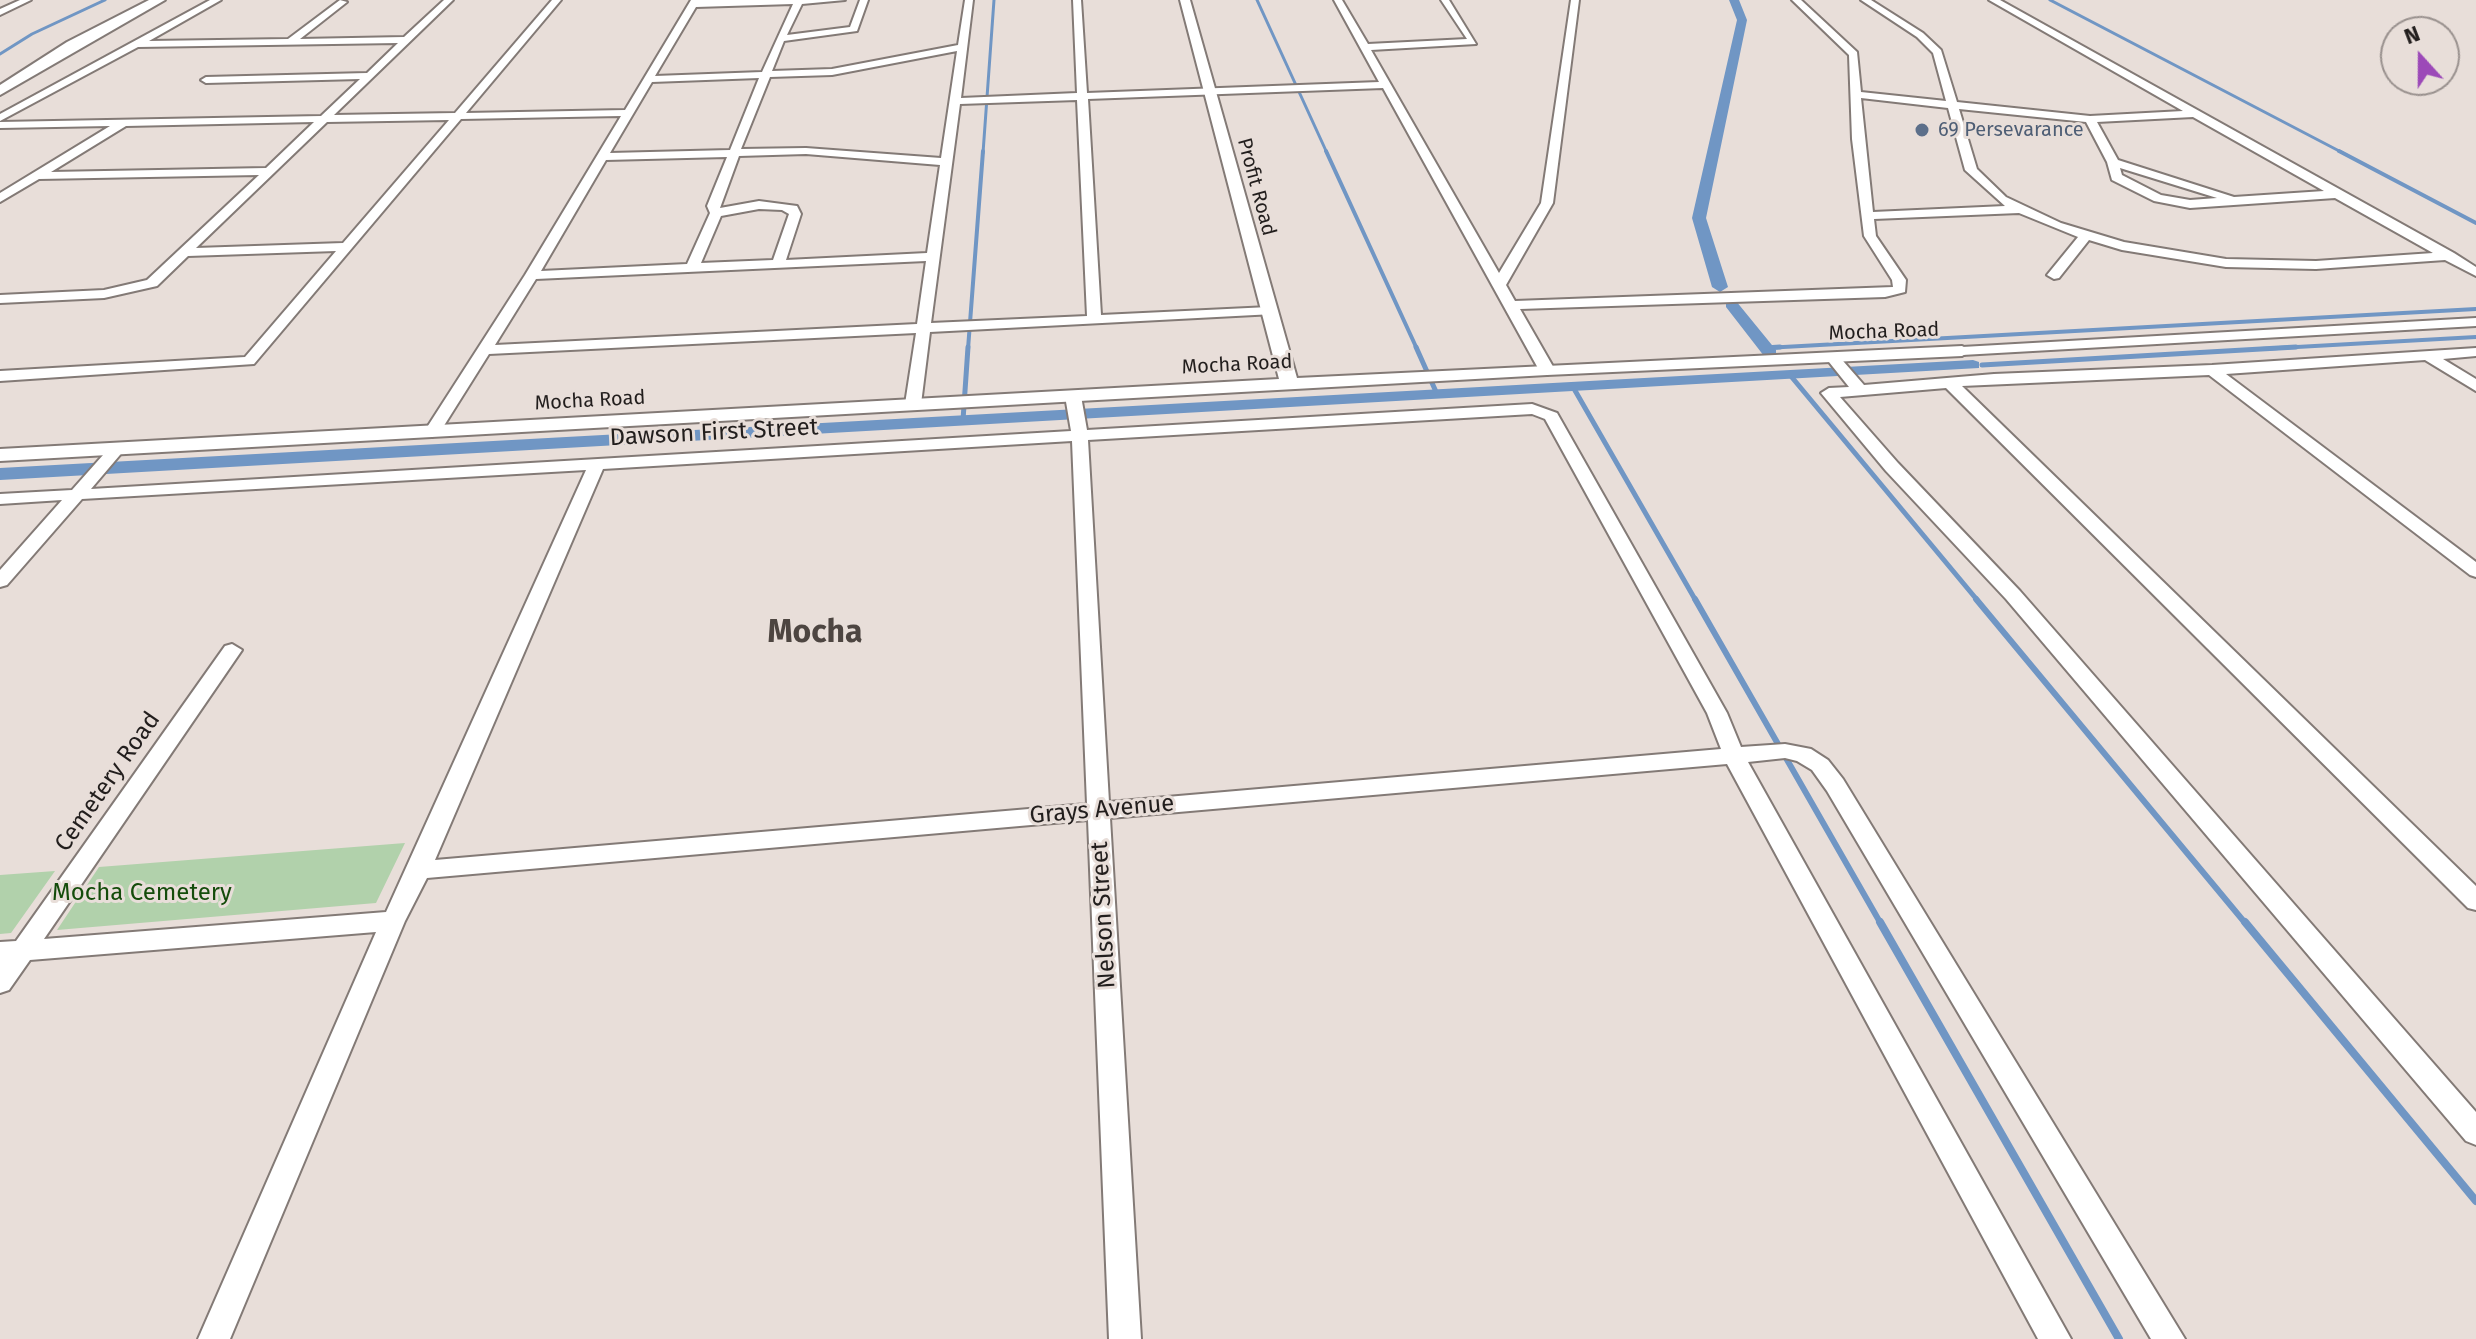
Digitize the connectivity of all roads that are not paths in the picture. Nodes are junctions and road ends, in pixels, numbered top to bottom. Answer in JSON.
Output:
{"nodes":[{"id":1,"x":27,"y":0,"type":"edge"},
{"id":2,"x":134,"y":0,"type":"edge"},
{"id":3,"x":159,"y":0,"type":"edge"},
{"id":4,"x":217,"y":0,"type":"edge"},
{"id":5,"x":449,"y":0,"type":"edge"},
{"id":6,"x":557,"y":0,"type":"edge"},
{"id":7,"x":841,"y":0,"type":"edge"},
{"id":8,"x":864,"y":0,"type":"edge"},
{"id":9,"x":969,"y":0,"type":"edge"},
{"id":10,"x":1077,"y":0,"type":"edge"},
{"id":11,"x":1185,"y":0,"type":"edge"},
{"id":12,"x":1338,"y":0,"type":"edge"},
{"id":13,"x":1445,"y":0,"type":"edge"},
{"id":14,"x":1575,"y":0,"type":"edge"},
{"id":15,"x":1796,"y":0,"type":"edge"},
{"id":16,"x":1865,"y":0,"type":"edge"},
{"id":17,"x":1993,"y":0,"type":"edge"},
{"id":18,"x":799,"y":1,"type":"edge"},
{"id":19,"x":343,"y":2,"type":"dead end"},
{"id":20,"x":694,"y":2,"type":"edge"},
{"id":21,"x":0,"y":12,"type":"edge"},
{"id":22,"x":780,"y":39,"type":"junction"},
{"id":23,"x":407,"y":40,"type":"junction"},
{"id":24,"x":290,"y":42,"type":"junction"},
{"id":25,"x":138,"y":44,"type":"junction"},
{"id":26,"x":962,"y":47,"type":"junction"},
{"id":27,"x":1365,"y":47,"type":"junction"},
{"id":28,"x":0,"y":75,"type":"edge"},
{"id":29,"x":767,"y":75,"type":"junction"},
{"id":30,"x":370,"y":76,"type":"junction"},
{"id":31,"x":648,"y":79,"type":"junction"},
{"id":32,"x":206,"y":80,"type":"dead end"},
{"id":33,"x":1388,"y":85,"type":"junction"},
{"id":34,"x":0,"y":91,"type":"edge"},
{"id":35,"x":1210,"y":92,"type":"junction"},
{"id":36,"x":1858,"y":95,"type":"junction"},
{"id":37,"x":1083,"y":96,"type":"junction"},
{"id":38,"x":955,"y":101,"type":"junction"},
{"id":39,"x":1952,"y":103,"type":"junction"},
{"id":40,"x":627,"y":113,"type":"junction"},
{"id":41,"x":2193,"y":114,"type":"junction"},
{"id":42,"x":459,"y":117,"type":"junction"},
{"id":43,"x":0,"y":118,"type":"edge"},
{"id":44,"x":2090,"y":119,"type":"junction"},
{"id":45,"x":324,"y":120,"type":"junction"},
{"id":46,"x":124,"y":123,"type":"junction"},
{"id":47,"x":0,"y":125,"type":"edge"},
{"id":48,"x":734,"y":152,"type":"junction"},
{"id":49,"x":600,"y":157,"type":"junction"},
{"id":50,"x":947,"y":162,"type":"junction"},
{"id":51,"x":2113,"y":162,"type":"junction"},
{"id":52,"x":271,"y":171,"type":"junction"},
{"id":53,"x":36,"y":176,"type":"junction"},
{"id":54,"x":2338,"y":194,"type":"junction"},
{"id":55,"x":0,"y":198,"type":"edge"},
{"id":56,"x":2235,"y":200,"type":"junction"},
{"id":57,"x":2020,"y":209,"type":"junction"},
{"id":58,"x":716,"y":213,"type":"junction"},
{"id":59,"x":1867,"y":216,"type":"junction"},
{"id":60,"x":2085,"y":237,"type":"junction"},
{"id":61,"x":348,"y":247,"type":"junction"},
{"id":62,"x":185,"y":252,"type":"junction"},
{"id":63,"x":2449,"y":256,"type":"junction"},
{"id":64,"x":935,"y":257,"type":"junction"},
{"id":65,"x":778,"y":264,"type":"junction"},
{"id":66,"x":692,"y":268,"type":"junction"},
{"id":67,"x":2476,"y":272,"type":"edge"},
{"id":68,"x":532,"y":275,"type":"junction"},
{"id":69,"x":2054,"y":275,"type":"dead end"},
{"id":70,"x":1500,"y":283,"type":"junction"},
{"id":71,"x":0,"y":299,"type":"edge"},
{"id":72,"x":1512,"y":305,"type":"junction"},
{"id":73,"x":1269,"y":311,"type":"junction"},
{"id":74,"x":1094,"y":319,"type":"junction"},
{"id":75,"x":2476,"y":322,"type":"edge"},
{"id":76,"x":923,"y":328,"type":"junction"},
{"id":77,"x":482,"y":350,"type":"junction"},
{"id":78,"x":1962,"y":351,"type":"junction"},
{"id":79,"x":2476,"y":352,"type":"edge"},
{"id":80,"x":2427,"y":355,"type":"junction"},
{"id":81,"x":1835,"y":360,"type":"junction"},
{"id":82,"x":1547,"y":370,"type":"junction"},
{"id":83,"x":2212,"y":370,"type":"junction"},
{"id":84,"x":0,"y":376,"type":"edge"},
{"id":85,"x":1994,"y":379,"type":"junction"},
{"id":86,"x":1853,"y":383,"type":"junction"},
{"id":87,"x":1950,"y":383,"type":"junction"},
{"id":88,"x":1289,"y":384,"type":"junction"},
{"id":89,"x":2476,"y":386,"type":"edge"},
{"id":90,"x":913,"y":404,"type":"junction"},
{"id":91,"x":1076,"y":415,"type":"junction"},
{"id":92,"x":432,"y":432,"type":"junction"},
{"id":93,"x":112,"y":454,"type":"junction"},
{"id":94,"x":0,"y":455,"type":"edge"},
{"id":95,"x":597,"y":464,"type":"junction"},
{"id":96,"x":78,"y":494,"type":"junction"},
{"id":97,"x":0,"y":499,"type":"edge"},
{"id":98,"x":2476,"y":571,"type":"edge"},
{"id":99,"x":0,"y":581,"type":"edge"},
{"id":100,"x":232,"y":650,"type":"dead end"},
{"id":101,"x":1735,"y":758,"type":"junction"},
{"id":102,"x":1098,"y":810,"type":"junction"},
{"id":103,"x":419,"y":870,"type":"junction"},
{"id":104,"x":2476,"y":901,"type":"edge"},
{"id":105,"x":393,"y":921,"type":"junction"},
{"id":106,"x":11,"y":951,"type":"edge"},
{"id":107,"x":0,"y":983,"type":"edge"},
{"id":108,"x":2476,"y":1132,"type":"edge"},
{"id":109,"x":214,"y":1339,"type":"edge"},
{"id":110,"x":1125,"y":1339,"type":"edge"},
{"id":111,"x":2055,"y":1339,"type":"edge"},
{"id":112,"x":2169,"y":1339,"type":"edge"}],
"edges":[{"from":1,"to":21,"type":"street"},
{"from":2,"to":28,"type":"main road"},
{"from":3,"to":34,"type":"main road"},
{"from":4,"to":25,"type":"street"},
{"from":5,"to":23,"type":"street"},
{"from":6,"to":42,"type":"street"},
{"from":7,"to":18,"type":"street"},
{"from":8,"to":22,"type":"street"},
{"from":9,"to":26,"type":"street"},
{"from":10,"to":37,"type":"street"},
{"from":11,"to":35,"type":"street","name":"Profit Road"},
{"from":12,"to":27,"type":"street"},
{"from":13,"to":27,"type":"street"},
{"from":14,"to":70,"type":"street"},
{"from":15,"to":36,"type":"street"},
{"from":16,"to":39,"type":"street"},
{"from":17,"to":41,"type":"street"},
{"from":18,"to":20,"type":"street"},
{"from":18,"to":22,"type":"street"},
{"from":19,"to":24,"type":"street"},
{"from":20,"to":31,"type":"street"},
{"from":22,"to":29,"type":"street"},
{"from":23,"to":24,"type":"street"},
{"from":23,"to":30,"type":"street"},
{"from":24,"to":25,"type":"street"},
{"from":25,"to":43,"type":"street"},
{"from":26,"to":29,"type":"street"},
{"from":26,"to":38,"type":"street"},
{"from":27,"to":33,"type":"street"},
{"from":29,"to":31,"type":"street"},
{"from":29,"to":48,"type":"street"},
{"from":30,"to":32,"type":"street"},
{"from":30,"to":45,"type":"street"},
{"from":31,"to":40,"type":"street"},
{"from":33,"to":35,"type":"street"},
{"from":33,"to":70,"type":"street"},
{"from":35,"to":37,"type":"street"},
{"from":35,"to":73,"type":"street","name":"Profit Road"},
{"from":36,"to":39,"type":"street"},
{"from":36,"to":59,"type":"street"},
{"from":37,"to":38,"type":"street"},
{"from":37,"to":74,"type":"street"},
{"from":38,"to":50,"type":"street"},
{"from":39,"to":44,"type":"street"},
{"from":39,"to":57,"type":"street"},
{"from":40,"to":42,"type":"street"},
{"from":40,"to":49,"type":"street"},
{"from":41,"to":44,"type":"street"},
{"from":41,"to":54,"type":"street"},
{"from":42,"to":45,"type":"street"},
{"from":42,"to":61,"type":"street"},
{"from":44,"to":51,"type":"street"},
{"from":45,"to":46,"type":"street"},
{"from":45,"to":52,"type":"street"},
{"from":46,"to":47,"type":"street"},
{"from":46,"to":53,"type":"street"},
{"from":48,"to":49,"type":"street"},
{"from":48,"to":50,"type":"street"},
{"from":48,"to":58,"type":"street"},
{"from":49,"to":68,"type":"street"},
{"from":50,"to":64,"type":"street"},
{"from":51,"to":56,"type":"street"},
{"from":51,"to":56,"type":"street"},
{"from":52,"to":53,"type":"street"},
{"from":52,"to":62,"type":"street"},
{"from":53,"to":55,"type":"street"},
{"from":54,"to":56,"type":"street"},
{"from":54,"to":63,"type":"street"},
{"from":57,"to":59,"type":"street"},
{"from":57,"to":60,"type":"street"},
{"from":58,"to":65,"type":"street"},
{"from":58,"to":66,"type":"street"},
{"from":59,"to":72,"type":"street"},
{"from":60,"to":63,"type":"street"},
{"from":60,"to":69,"type":"street"},
{"from":61,"to":62,"type":"street"},
{"from":61,"to":84,"type":"street"},
{"from":62,"to":71,"type":"street"},
{"from":63,"to":67,"type":"street"},
{"from":64,"to":65,"type":"street"},
{"from":64,"to":76,"type":"street"},
{"from":65,"to":66,"type":"street"},
{"from":66,"to":68,"type":"street"},
{"from":68,"to":77,"type":"street"},
{"from":70,"to":72,"type":"street"},
{"from":72,"to":82,"type":"street"},
{"from":73,"to":74,"type":"street"},
{"from":73,"to":88,"type":"street","name":"Profit Road"},
{"from":74,"to":76,"type":"street"},
{"from":75,"to":78,"type":"street","name":"Mocha Road"},
{"from":76,"to":77,"type":"street"},
{"from":76,"to":90,"type":"street"},
{"from":77,"to":92,"type":"street"},
{"from":78,"to":81,"type":"street","name":"Mocha Road"},
{"from":78,"to":85,"type":"street"},
{"from":79,"to":80,"type":"street"},
{"from":80,"to":83,"type":"street"},
{"from":80,"to":89,"type":"street"},
{"from":81,"to":82,"type":"street","name":"Mocha Road"},
{"from":81,"to":86,"type":"street"},
{"from":82,"to":88,"type":"street","name":"Mocha Road"},
{"from":83,"to":85,"type":"street"},
{"from":83,"to":98,"type":"street"},
{"from":85,"to":87,"type":"street"},
{"from":86,"to":87,"type":"street"},
{"from":86,"to":108,"type":"street"},
{"from":87,"to":104,"type":"street"},
{"from":88,"to":91,"type":"street","name":"Mocha Road"},
{"from":90,"to":91,"type":"street","name":"Mocha Road"},
{"from":90,"to":92,"type":"street","name":"Mocha Road"},
{"from":91,"to":95,"type":"street","name":"Dawson First Street"},
{"from":91,"to":101,"type":"street","name":"Dawson First Street"},
{"from":91,"to":102,"type":"street","name":"Nelson Street"},
{"from":92,"to":93,"type":"street","name":"Mocha Road"},
{"from":93,"to":94,"type":"street","name":"Mocha Road"},
{"from":93,"to":96,"type":"street"},
{"from":95,"to":96,"type":"street","name":"Dawson First Street"},
{"from":95,"to":103,"type":"street"},
{"from":96,"to":97,"type":"street","name":"Dawson First Street"},
{"from":96,"to":99,"type":"street"},
{"from":100,"to":106,"type":"street","name":"Cemetery Road"},
{"from":101,"to":102,"type":"street","name":"Grays Avenue"},
{"from":101,"to":111,"type":"street","name":"Dawson First Street"},
{"from":101,"to":112,"type":"street","name":"Grays Avenue"},
{"from":102,"to":103,"type":"street","name":"Grays Avenue"},
{"from":102,"to":110,"type":"street","name":"Nelson Street"},
{"from":103,"to":105,"type":"street"},
{"from":105,"to":106,"type":"street"},
{"from":105,"to":109,"type":"street"},
{"from":106,"to":107,"type":"street","name":"Cemetery Road"}]}
